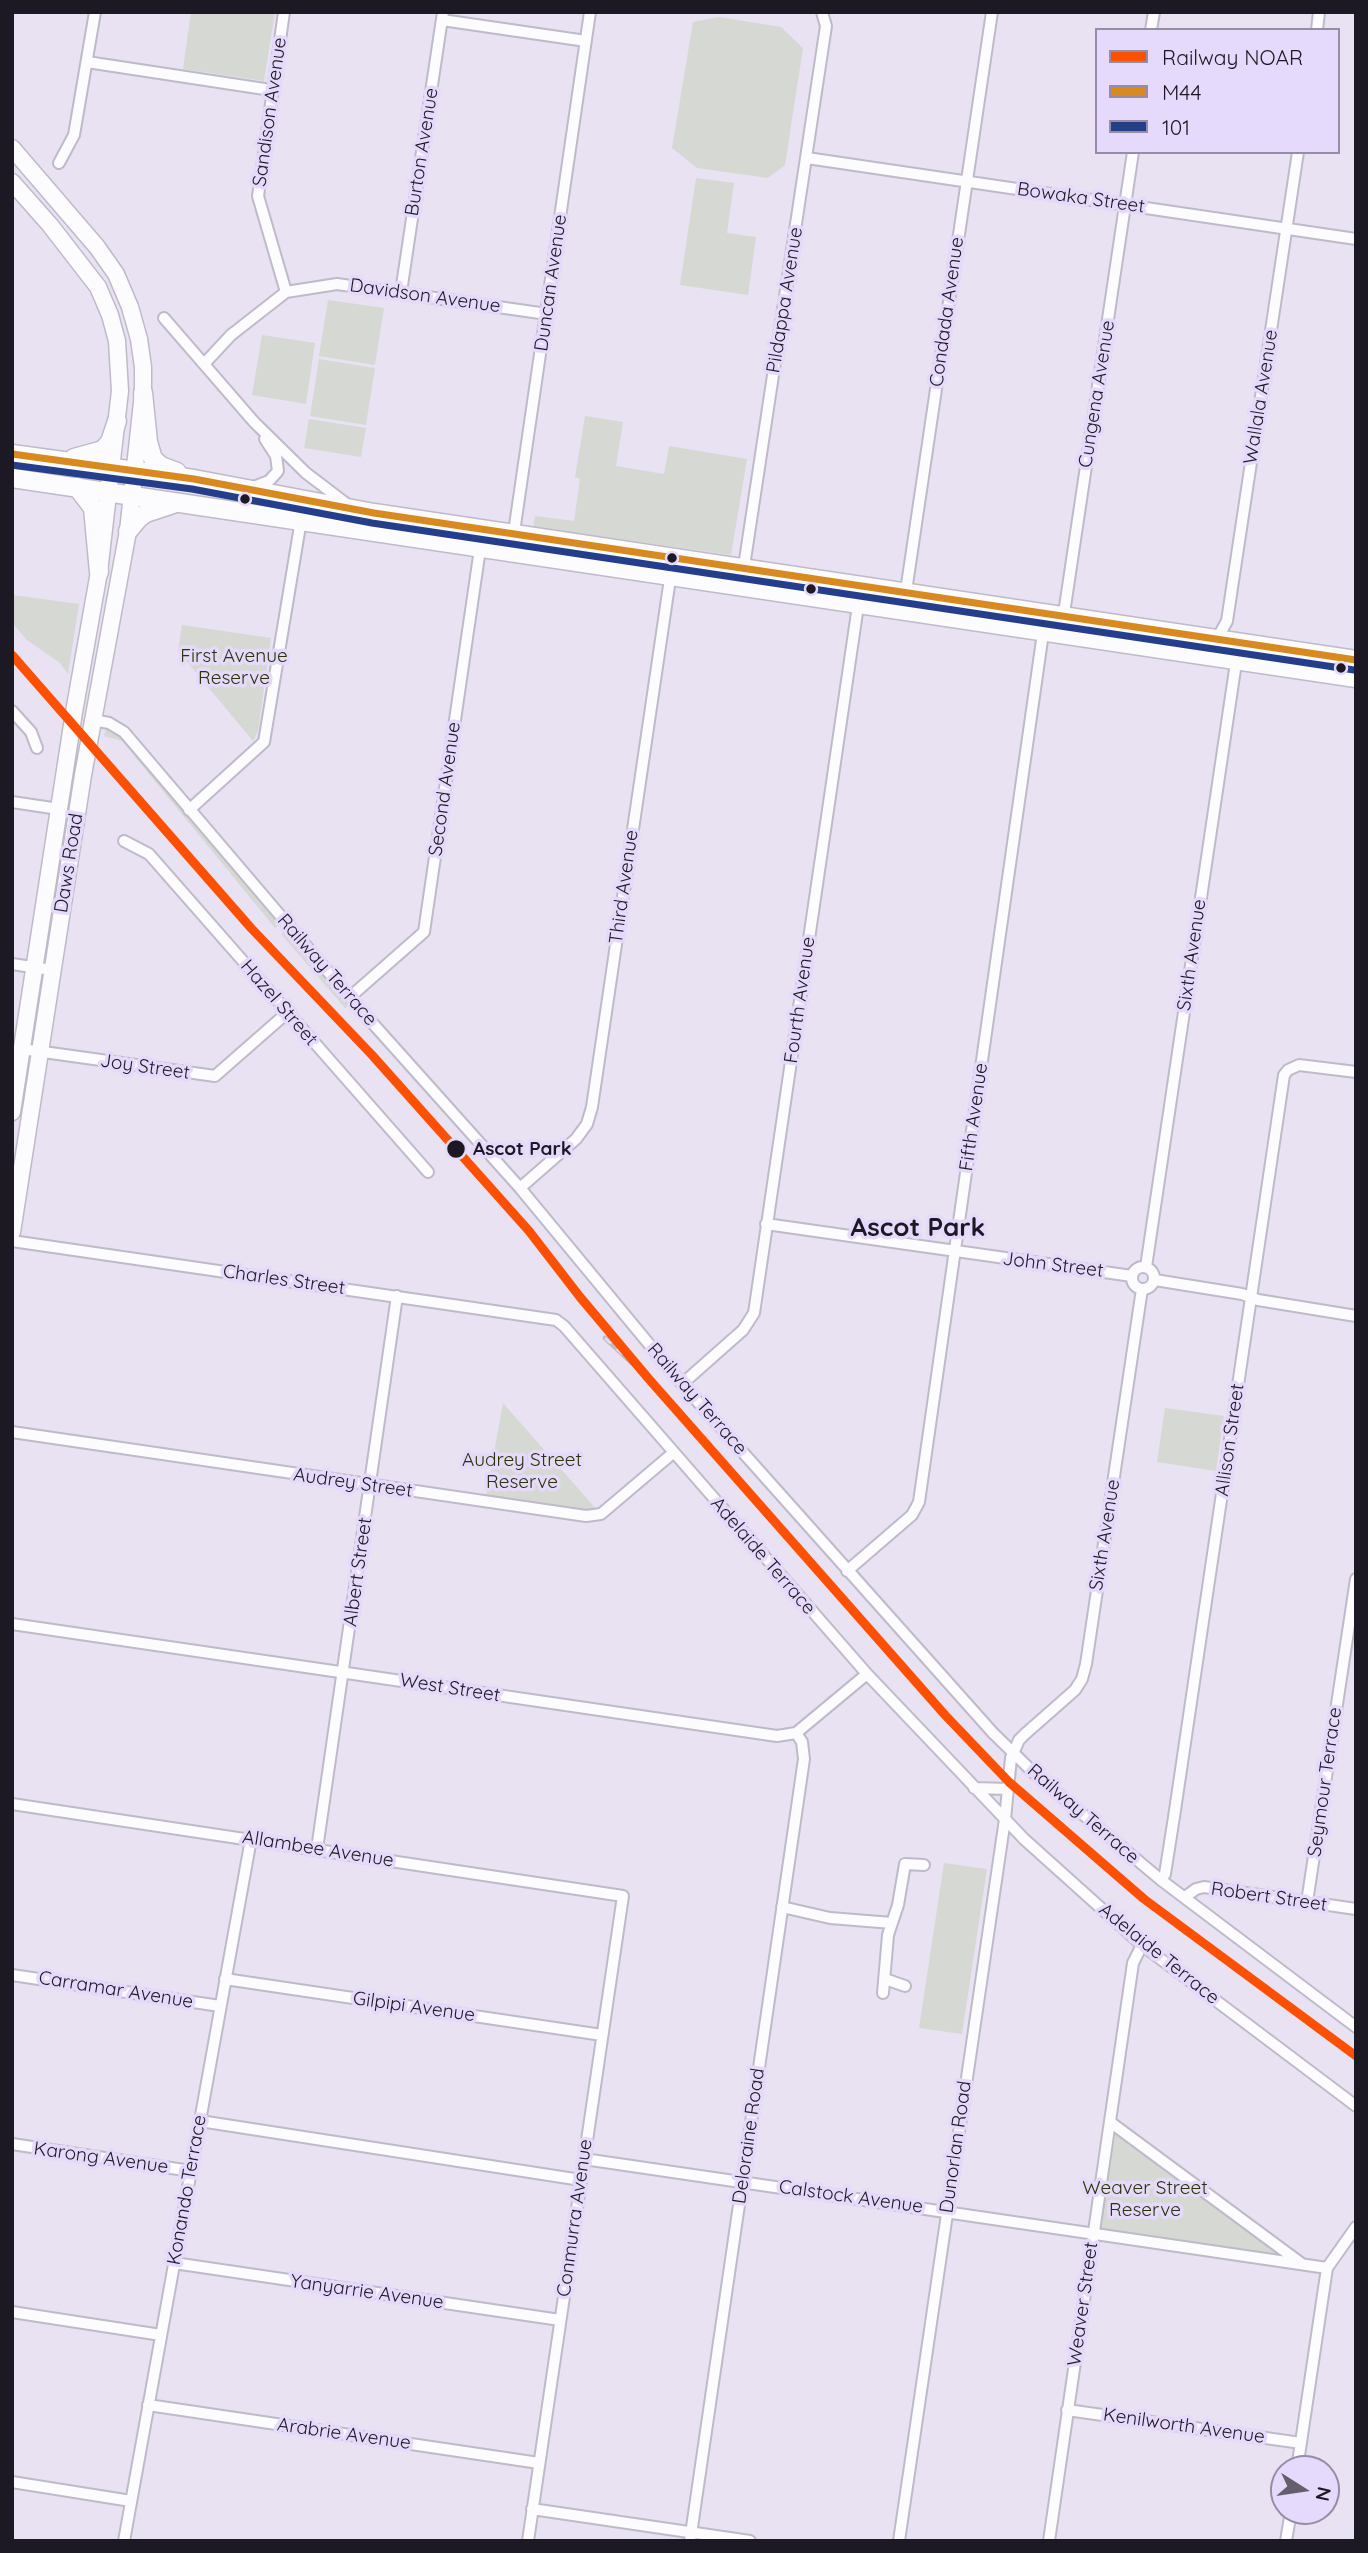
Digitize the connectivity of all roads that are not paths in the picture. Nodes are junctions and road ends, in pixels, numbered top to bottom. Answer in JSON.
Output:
{"nodes":[{"id":1,"x":95,"y":12,"type":"edge"},
{"id":2,"x":284,"y":12,"type":"edge"},
{"id":3,"x":590,"y":12,"type":"edge"},
{"id":4,"x":822,"y":12,"type":"edge"},
{"id":5,"x":992,"y":12,"type":"edge"},
{"id":6,"x":443,"y":16,"type":"edge"},
{"id":7,"x":586,"y":41,"type":"junction"},
{"id":8,"x":86,"y":62,"type":"junction"},
{"id":9,"x":271,"y":90,"type":"junction"},
{"id":10,"x":12,"y":148,"type":"edge"},
{"id":11,"x":1133,"y":154,"type":"edge"},
{"id":12,"x":1298,"y":154,"type":"edge"},
{"id":13,"x":807,"y":158,"type":"junction"},
{"id":14,"x":59,"y":163,"type":"dead end"},
{"id":15,"x":967,"y":181,"type":"junction"},
{"id":16,"x":12,"y":182,"type":"edge"},
{"id":17,"x":1125,"y":204,"type":"junction"},
{"id":18,"x":1287,"y":228,"type":"junction"},
{"id":19,"x":1356,"y":239,"type":"edge"},
{"id":20,"x":286,"y":292,"type":"junction"},
{"id":21,"x":401,"y":292,"type":"junction"},
{"id":22,"x":547,"y":314,"type":"junction"},
{"id":23,"x":164,"y":318,"type":"dead end"},
{"id":24,"x":204,"y":365,"type":"junction"},
{"id":25,"x":143,"y":393,"type":"junction"},
{"id":26,"x":117,"y":421,"type":"junction"},
{"id":27,"x":254,"y":422,"type":"junction"},
{"id":28,"x":12,"y":454,"type":"edge"},
{"id":29,"x":53,"y":459,"type":"junction"},
{"id":30,"x":112,"y":468,"type":"junction"},
{"id":31,"x":135,"y":471,"type":"junction"},
{"id":32,"x":12,"y":478,"type":"edge"},
{"id":33,"x":194,"y":479,"type":"junction"},
{"id":34,"x":77,"y":487,"type":"junction"},
{"id":35,"x":247,"y":489,"type":"junction"},
{"id":36,"x":109,"y":492,"type":"junction"},
{"id":37,"x":132,"y":496,"type":"junction"},
{"id":38,"x":180,"y":502,"type":"junction"},
{"id":39,"x":357,"y":510,"type":"junction"},
{"id":40,"x":301,"y":520,"type":"junction"},
{"id":41,"x":128,"y":531,"type":"junction"},
{"id":42,"x":513,"y":534,"type":"junction"},
{"id":43,"x":480,"y":549,"type":"junction"},
{"id":44,"x":511,"y":553,"type":"junction"},
{"id":45,"x":674,"y":558,"type":"junction"},
{"id":46,"x":744,"y":568,"type":"junction"},
{"id":47,"x":99,"y":572,"type":"junction"},
{"id":48,"x":670,"y":577,"type":"junction"},
{"id":49,"x":861,"y":587,"type":"junction"},
{"id":50,"x":741,"y":589,"type":"junction"},
{"id":51,"x":906,"y":593,"type":"junction"},
{"id":52,"x":858,"y":606,"type":"junction"},
{"id":53,"x":903,"y":613,"type":"junction"},
{"id":54,"x":1063,"y":616,"type":"junction"},
{"id":55,"x":1052,"y":634,"type":"junction"},
{"id":56,"x":1217,"y":639,"type":"junction"},
{"id":57,"x":1239,"y":643,"type":"junction"},
{"id":58,"x":1356,"y":660,"type":"edge"},
{"id":59,"x":1236,"y":661,"type":"junction"},
{"id":60,"x":1356,"y":678,"type":"edge"},
{"id":61,"x":12,"y":710,"type":"edge"},
{"id":62,"x":93,"y":720,"type":"junction"},
{"id":63,"x":37,"y":748,"type":"dead end"},
{"id":64,"x":12,"y":802,"type":"edge"},
{"id":65,"x":59,"y":809,"type":"junction"},
{"id":66,"x":188,"y":810,"type":"junction"},
{"id":67,"x":124,"y":841,"type":"dead end"},
{"id":68,"x":12,"y":964,"type":"edge"},
{"id":69,"x":34,"y":967,"type":"junction"},
{"id":70,"x":51,"y":970,"type":"junction"},
{"id":71,"x":350,"y":997,"type":"junction"},
{"id":72,"x":288,"y":1013,"type":"junction"},
{"id":73,"x":22,"y":1049,"type":"junction"},
{"id":74,"x":39,"y":1051,"type":"junction"},
{"id":75,"x":1356,"y":1072,"type":"edge"},
{"id":76,"x":12,"y":1112,"type":"edge"},
{"id":77,"x":428,"y":1172,"type":"dead end"},
{"id":78,"x":520,"y":1188,"type":"junction"},
{"id":79,"x":766,"y":1224,"type":"junction"},
{"id":80,"x":12,"y":1232,"type":"edge"},
{"id":81,"x":12,"y":1241,"type":"edge"},
{"id":82,"x":955,"y":1252,"type":"junction"},
{"id":83,"x":1146,"y":1267,"type":"junction"},
{"id":84,"x":1132,"y":1276,"type":"junction"},
{"id":85,"x":1155,"y":1280,"type":"junction"},
{"id":86,"x":1142,"y":1289,"type":"junction"},
{"id":87,"x":397,"y":1296,"type":"junction"},
{"id":88,"x":1251,"y":1297,"type":"junction"},
{"id":89,"x":1356,"y":1316,"type":"edge"},
{"id":90,"x":556,"y":1320,"type":"joint"},
{"id":91,"x":682,"y":1384,"type":"junction"},
{"id":92,"x":12,"y":1432,"type":"edge"},
{"id":93,"x":673,"y":1453,"type":"junction"},
{"id":94,"x":370,"y":1486,"type":"junction"},
{"id":95,"x":847,"y":1571,"type":"junction"},
{"id":96,"x":1356,"y":1579,"type":"edge"},
{"id":97,"x":12,"y":1624,"type":"edge"},
{"id":98,"x":344,"y":1672,"type":"junction"},
{"id":99,"x":867,"y":1674,"type":"junction"},
{"id":100,"x":796,"y":1733,"type":"junction"},
{"id":101,"x":1013,"y":1753,"type":"junction"},
{"id":102,"x":974,"y":1788,"type":"junction"},
{"id":103,"x":1008,"y":1789,"type":"junction"},
{"id":104,"x":12,"y":1804,"type":"edge"},
{"id":105,"x":1005,"y":1819,"type":"junction"},
{"id":106,"x":251,"y":1839,"type":"junction"},
{"id":107,"x":317,"y":1849,"type":"junction"},
{"id":108,"x":924,"y":1865,"type":"dead end"},
{"id":109,"x":1161,"y":1880,"type":"junction"},
{"id":110,"x":623,"y":1896,"type":"joint"},
{"id":111,"x":1185,"y":1897,"type":"junction"},
{"id":112,"x":1307,"y":1902,"type":"junction"},
{"id":113,"x":782,"y":1908,"type":"junction"},
{"id":114,"x":1356,"y":1909,"type":"edge"},
{"id":115,"x":892,"y":1923,"type":"junction"},
{"id":116,"x":1142,"y":1945,"type":"junction"},
{"id":117,"x":12,"y":1975,"type":"edge"},
{"id":118,"x":225,"y":1979,"type":"junction"},
{"id":119,"x":885,"y":1979,"type":"junction"},
{"id":120,"x":905,"y":1986,"type":"dead end"},
{"id":121,"x":883,"y":1993,"type":"dead end"},
{"id":122,"x":220,"y":2006,"type":"junction"},
{"id":123,"x":1356,"y":2027,"type":"edge"},
{"id":124,"x":602,"y":2035,"type":"junction"},
{"id":125,"x":1356,"y":2106,"type":"edge"},
{"id":126,"x":200,"y":2121,"type":"junction"},
{"id":127,"x":1110,"y":2122,"type":"junction"},
{"id":128,"x":12,"y":2144,"type":"edge"},
{"id":129,"x":584,"y":2159,"type":"junction"},
{"id":130,"x":191,"y":2171,"type":"junction"},
{"id":131,"x":581,"y":2180,"type":"junction"},
{"id":132,"x":742,"y":2181,"type":"junction"},
{"id":133,"x":947,"y":2212,"type":"junction"},
{"id":134,"x":1356,"y":2227,"type":"edge"},
{"id":135,"x":1093,"y":2234,"type":"junction"},
{"id":136,"x":174,"y":2263,"type":"junction"},
{"id":137,"x":1304,"y":2265,"type":"junction"},
{"id":138,"x":1326,"y":2269,"type":"junction"},
{"id":139,"x":12,"y":2312,"type":"edge"},
{"id":140,"x":560,"y":2320,"type":"junction"},
{"id":141,"x":161,"y":2335,"type":"junction"},
{"id":142,"x":148,"y":2405,"type":"junction"},
{"id":143,"x":1067,"y":2410,"type":"junction"},
{"id":144,"x":1301,"y":2443,"type":"junction"},
{"id":145,"x":1299,"y":2455,"type":"edge"},
{"id":146,"x":539,"y":2463,"type":"junction"},
{"id":147,"x":12,"y":2482,"type":"edge"},
{"id":148,"x":131,"y":2501,"type":"junction"},
{"id":149,"x":532,"y":2509,"type":"junction"},
{"id":150,"x":690,"y":2536,"type":"edge"},
{"id":151,"x":124,"y":2541,"type":"edge"},
{"id":152,"x":528,"y":2541,"type":"edge"},
{"id":153,"x":750,"y":2541,"type":"edge"},
{"id":154,"x":899,"y":2541,"type":"edge"},
{"id":155,"x":1049,"y":2541,"type":"edge"}],
"edges":[{"from":1,"to":8,"type":"street"},
{"from":2,"to":9,"type":"street","name":"Sandison Avenue"},
{"from":3,"to":7,"type":"street","name":"Duncan Avenue"},
{"from":4,"to":13,"type":"street","name":"Pildappa Avenue"},
{"from":5,"to":15,"type":"street","name":"Condada Avenue"},
{"from":6,"to":7,"type":"street"},
{"from":6,"to":21,"type":"street","name":"Burton Avenue"},
{"from":7,"to":22,"type":"street","name":"Duncan Avenue"},
{"from":8,"to":9,"type":"street"},
{"from":8,"to":14,"type":"street"},
{"from":9,"to":20,"type":"street","name":"Sandison Avenue"},
{"from":10,"to":25,"type":"main road","name":"Daws Road"},
{"from":11,"to":17,"type":"street","name":"Cungena Avenue"},
{"from":12,"to":18,"type":"street","name":"Wallala Avenue"},
{"from":13,"to":15,"type":"street","name":"Bowaka Street"},
{"from":13,"to":46,"type":"street","name":"Pildappa Avenue"},
{"from":15,"to":17,"type":"street","name":"Bowaka Street"},
{"from":15,"to":51,"type":"street","name":"Condada Avenue"},
{"from":16,"to":26,"type":"main road","name":"Daws Road"},
{"from":17,"to":18,"type":"street","name":"Bowaka Street"},
{"from":17,"to":54,"type":"street","name":"Cungena Avenue"},
{"from":18,"to":19,"type":"street","name":"Bowaka Street"},
{"from":18,"to":56,"type":"street","name":"Wallala Avenue"},
{"from":20,"to":21,"type":"street","name":"Davidson Avenue"},
{"from":20,"to":24,"type":"street","name":"Davidson Avenue"},
{"from":21,"to":22,"type":"street","name":"Davidson Avenue"},
{"from":22,"to":42,"type":"street","name":"Duncan Avenue"},
{"from":23,"to":24,"type":"street"},
{"from":24,"to":27,"type":"street"},
{"from":25,"to":31,"type":"main road","name":"Daws Road"},
{"from":25,"to":33,"type":"main road"},
{"from":26,"to":29,"type":"main road"},
{"from":26,"to":30,"type":"main road","name":"Daws Road"},
{"from":27,"to":35,"type":"street"},
{"from":27,"to":39,"type":"street"},
{"from":28,"to":29,"type":"main road"},
{"from":29,"to":30,"type":"main road"},
{"from":30,"to":31,"type":"main road"},
{"from":30,"to":36,"type":"main road","name":"Daws Road"},
{"from":31,"to":33,"type":"main road"},
{"from":31,"to":37,"type":"main road","name":"Daws Road"},
{"from":32,"to":34,"type":"main road"},
{"from":33,"to":35,"type":"main road"},
{"from":34,"to":36,"type":"main road"},
{"from":34,"to":47,"type":"main road"},
{"from":35,"to":39,"type":"main road"},
{"from":36,"to":37,"type":"main road"},
{"from":36,"to":47,"type":"main road","name":"Daws Road"},
{"from":37,"to":38,"type":"main road"},
{"from":37,"to":41,"type":"main road","name":"Daws Road"},
{"from":38,"to":40,"type":"main road"},
{"from":38,"to":41,"type":"main road"},
{"from":39,"to":42,"type":"main road"},
{"from":40,"to":43,"type":"main road"},
{"from":40,"to":66,"type":"street"},
{"from":41,"to":62,"type":"main road","name":"Daws Road"},
{"from":42,"to":44,"type":"street","name":"Duncan Avenue"},
{"from":42,"to":45,"type":"main road"},
{"from":43,"to":44,"type":"main road"},
{"from":43,"to":71,"type":"street","name":"Second Avenue"},
{"from":44,"to":48,"type":"main road"},
{"from":45,"to":46,"type":"main road"},
{"from":45,"to":48,"type":"street","name":"Third Avenue"},
{"from":46,"to":49,"type":"main road"},
{"from":46,"to":50,"type":"street","name":"Pildappa Avenue"},
{"from":47,"to":65,"type":"main road","name":"Daws Road"},
{"from":48,"to":50,"type":"main road"},
{"from":48,"to":78,"type":"street","name":"Third Avenue"},
{"from":49,"to":51,"type":"main road"},
{"from":49,"to":52,"type":"street","name":"Fourth Avenue"},
{"from":50,"to":52,"type":"main road"},
{"from":51,"to":53,"type":"street","name":"Condada Avenue"},
{"from":51,"to":54,"type":"main road"},
{"from":52,"to":53,"type":"main road"},
{"from":52,"to":79,"type":"street","name":"Fourth Avenue"},
{"from":53,"to":55,"type":"main road"},
{"from":54,"to":55,"type":"street","name":"Cungena Avenue"},
{"from":54,"to":56,"type":"main road"},
{"from":55,"to":59,"type":"main road"},
{"from":55,"to":82,"type":"street","name":"Fifth Avenue"},
{"from":56,"to":57,"type":"main road"},
{"from":57,"to":58,"type":"main road"},
{"from":57,"to":59,"type":"street","name":"Sixth Avenue"},
{"from":59,"to":60,"type":"main road"},
{"from":59,"to":83,"type":"street","name":"Sixth Avenue"},
{"from":61,"to":63,"type":"street"},
{"from":62,"to":66,"type":"street","name":"Railway Terrace"},
{"from":62,"to":70,"type":"main road","name":"Daws Road"},
{"from":64,"to":65,"type":"street"},
{"from":65,"to":69,"type":"main road","name":"Daws Road"},
{"from":66,"to":71,"type":"street","name":"Railway Terrace"},
{"from":67,"to":72,"type":"street","name":"Hazel Street"},
{"from":68,"to":69,"type":"street"},
{"from":69,"to":70,"type":"street"},
{"from":69,"to":73,"type":"main road","name":"Daws Road"},
{"from":70,"to":74,"type":"main road","name":"Daws Road"},
{"from":71,"to":78,"type":"street","name":"Railway Terrace"},
{"from":72,"to":74,"type":"street","name":"Joy Street"},
{"from":72,"to":77,"type":"street","name":"Hazel Street"},
{"from":73,"to":74,"type":"street","name":"Joy Street"},
{"from":73,"to":76,"type":"main road","name":"Daws Road"},
{"from":74,"to":80,"type":"main road","name":"Daws Road"},
{"from":75,"to":88,"type":"street","name":"Allison Street"},
{"from":78,"to":91,"type":"street","name":"Railway Terrace"},
{"from":79,"to":82,"type":"street","name":"John Street"},
{"from":79,"to":91,"type":"street","name":"Fourth Avenue"},
{"from":81,"to":87,"type":"street","name":"Charles Street"},
{"from":82,"to":84,"type":"street","name":"John Street"},
{"from":82,"to":95,"type":"street","name":"Fifth Avenue"},
{"from":83,"to":84,"type":"street"},
{"from":83,"to":85,"type":"street"},
{"from":84,"to":86,"type":"street"},
{"from":85,"to":86,"type":"street"},
{"from":85,"to":88,"type":"street"},
{"from":86,"to":101,"type":"street","name":"Sixth Avenue"},
{"from":87,"to":90,"type":"street","name":"Charles Street"},
{"from":87,"to":94,"type":"street","name":"Albert Street"},
{"from":88,"to":89,"type":"street"},
{"from":88,"to":109,"type":"street","name":"Allison Street"},
{"from":90,"to":93,"type":"street","name":"Adelaide Terrace"},
{"from":91,"to":95,"type":"street","name":"Railway Terrace"},
{"from":92,"to":94,"type":"street","name":"Audrey Street"},
{"from":93,"to":94,"type":"street","name":"Audrey Street"},
{"from":93,"to":99,"type":"street","name":"Adelaide Terrace"},
{"from":94,"to":98,"type":"street","name":"Albert Street"},
{"from":95,"to":101,"type":"street","name":"Railway Terrace"},
{"from":96,"to":112,"type":"street","name":"Seymour Terrace"},
{"from":97,"to":98,"type":"street","name":"West Street"},
{"from":98,"to":100,"type":"street","name":"West Street"},
{"from":98,"to":107,"type":"street","name":"Albert Street"},
{"from":99,"to":100,"type":"street"},
{"from":99,"to":102,"type":"street","name":"Adelaide Terrace"},
{"from":100,"to":113,"type":"street","name":"Deloraine Road"},
{"from":101,"to":103,"type":"street","name":"Dunorlan Road"},
{"from":101,"to":109,"type":"street","name":"Railway Terrace"},
{"from":102,"to":103,"type":"street"},
{"from":102,"to":105,"type":"street","name":"Adelaide Terrace"},
{"from":103,"to":105,"type":"street","name":"Dunorlan Road"},
{"from":104,"to":106,"type":"street","name":"Allambee Avenue"},
{"from":105,"to":116,"type":"street","name":"Adelaide Terrace"},
{"from":105,"to":133,"type":"street","name":"Dunorlan Road"},
{"from":106,"to":107,"type":"street","name":"Allambee Avenue"},
{"from":106,"to":118,"type":"street","name":"Konando Terrace"},
{"from":107,"to":110,"type":"street","name":"Allambee Avenue"},
{"from":108,"to":115,"type":"street"},
{"from":109,"to":111,"type":"street","name":"Railway Terrace"},
{"from":110,"to":124,"type":"street","name":"Conmurra Avenue"},
{"from":111,"to":112,"type":"street","name":"Robert Street"},
{"from":111,"to":123,"type":"street","name":"Railway Terrace"},
{"from":112,"to":114,"type":"street","name":"Robert Street"},
{"from":113,"to":115,"type":"street"},
{"from":113,"to":132,"type":"street","name":"Deloraine Road"},
{"from":115,"to":119,"type":"street"},
{"from":116,"to":125,"type":"street","name":"Adelaide Terrace"},
{"from":116,"to":127,"type":"street","name":"Weaver Street"},
{"from":117,"to":122,"type":"street","name":"Carramar Avenue"},
{"from":118,"to":122,"type":"street","name":"Konando Terrace"},
{"from":118,"to":124,"type":"street","name":"Gilpipi Avenue"},
{"from":119,"to":120,"type":"street"},
{"from":119,"to":121,"type":"street"},
{"from":122,"to":126,"type":"street","name":"Konando Terrace"},
{"from":124,"to":129,"type":"street","name":"Conmurra Avenue"},
{"from":126,"to":130,"type":"street","name":"Konando Terrace"},
{"from":126,"to":131,"type":"street"},
{"from":127,"to":135,"type":"street","name":"Weaver Street"},
{"from":127,"to":137,"type":"street"},
{"from":128,"to":130,"type":"street","name":"Karong Avenue"},
{"from":129,"to":131,"type":"street","name":"Conmurra Avenue"},
{"from":129,"to":132,"type":"street","name":"Calstock Avenue"},
{"from":130,"to":136,"type":"street","name":"Konando Terrace"},
{"from":131,"to":140,"type":"street","name":"Conmurra Avenue"},
{"from":132,"to":133,"type":"street","name":"Calstock Avenue"},
{"from":132,"to":150,"type":"street","name":"Deloraine Road"},
{"from":133,"to":135,"type":"street","name":"Calstock Avenue"},
{"from":133,"to":154,"type":"street","name":"Dunorlan Road"},
{"from":134,"to":138,"type":"street"},
{"from":135,"to":137,"type":"street","name":"Calstock Avenue"},
{"from":135,"to":143,"type":"street","name":"Weaver Street"},
{"from":136,"to":140,"type":"street","name":"Yanyarrie Avenue"},
{"from":136,"to":141,"type":"street","name":"Konando Terrace"},
{"from":137,"to":138,"type":"street","name":"Calstock Avenue"},
{"from":138,"to":144,"type":"street"},
{"from":139,"to":141,"type":"street"},
{"from":140,"to":146,"type":"street","name":"Conmurra Avenue"},
{"from":141,"to":142,"type":"street","name":"Konando Terrace"},
{"from":142,"to":146,"type":"street","name":"Arabrie Avenue"},
{"from":142,"to":148,"type":"street","name":"Konando Terrace"},
{"from":143,"to":144,"type":"street","name":"Kenilworth Avenue"},
{"from":143,"to":155,"type":"street","name":"Weaver Street"},
{"from":144,"to":145,"type":"street"},
{"from":146,"to":149,"type":"street","name":"Conmurra Avenue"},
{"from":147,"to":148,"type":"street"},
{"from":148,"to":151,"type":"street","name":"Konando Terrace"},
{"from":149,"to":150,"type":"street"},
{"from":149,"to":152,"type":"street","name":"Conmurra Avenue"},
{"from":150,"to":153,"type":"street"}]}
